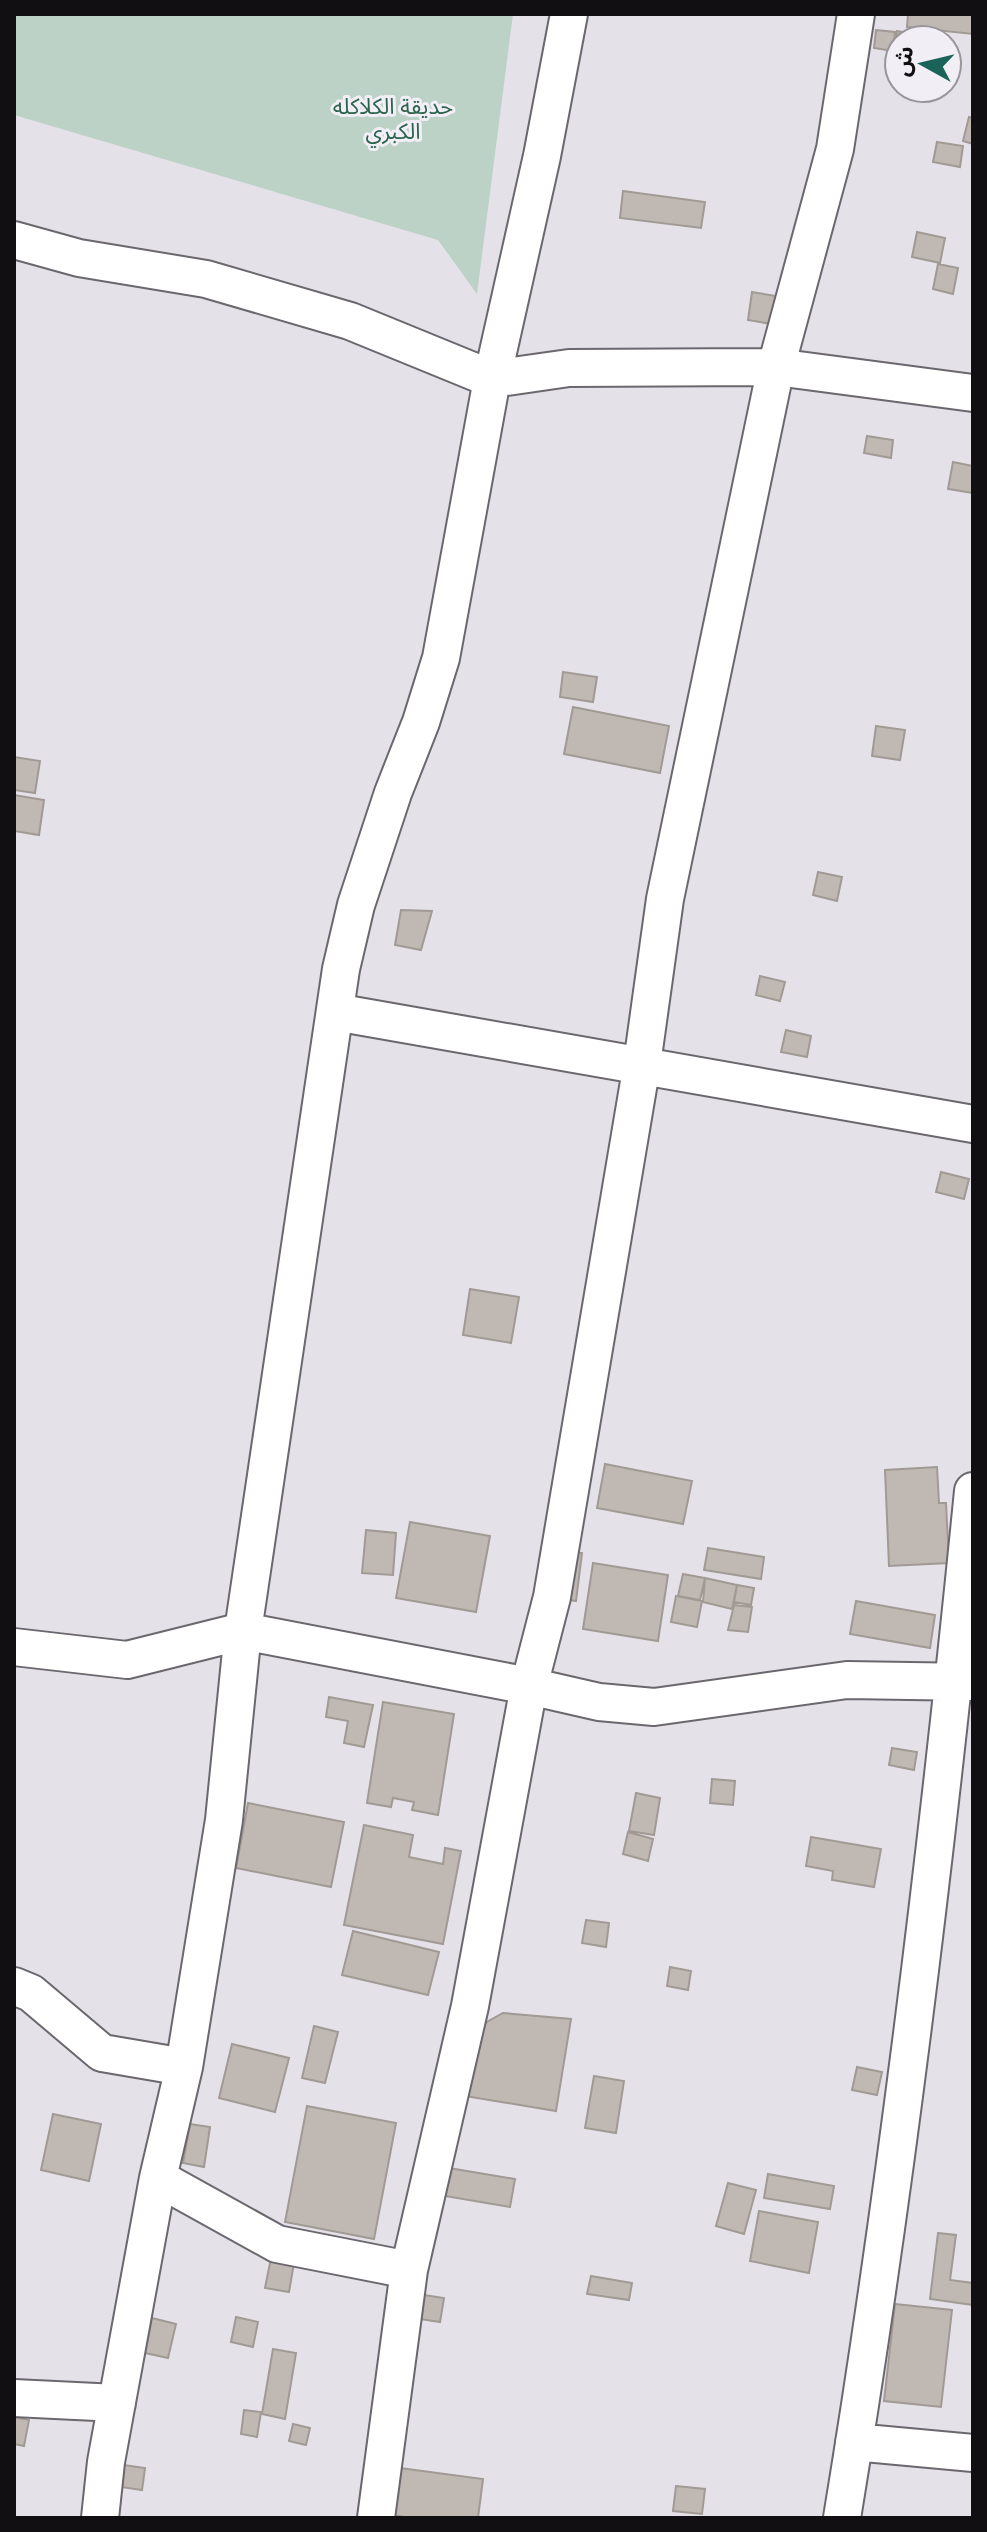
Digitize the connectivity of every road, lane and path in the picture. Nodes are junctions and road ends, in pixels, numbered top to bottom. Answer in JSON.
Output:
{"nodes":[{"id":1,"x":569,"y":14,"type":"edge"},
{"id":2,"x":856,"y":14,"type":"edge"},
{"id":3,"x":14,"y":240,"type":"edge"},
{"id":4,"x":776,"y":367,"type":"junction"},
{"id":5,"x":492,"y":379,"type":"junction"},
{"id":6,"x":973,"y":393,"type":"edge"},
{"id":7,"x":335,"y":1012,"type":"junction"},
{"id":8,"x":642,"y":1064,"type":"junction"},
{"id":9,"x":973,"y":1124,"type":"edge"},
{"id":10,"x":973,"y":1491,"type":"edge"},
{"id":11,"x":243,"y":1631,"type":"junction"},
{"id":12,"x":14,"y":1647,"type":"edge"},
{"id":13,"x":964,"y":1681,"type":"edge"},
{"id":14,"x":529,"y":1686,"type":"junction"},
{"id":15,"x":14,"y":1986,"type":"edge"},
{"id":16,"x":184,"y":2067,"type":"junction"},
{"id":17,"x":158,"y":2178,"type":"junction"},
{"id":18,"x":409,"y":2270,"type":"junction"},
{"id":19,"x":14,"y":2398,"type":"edge"},
{"id":20,"x":117,"y":2403,"type":"junction"},
{"id":21,"x":854,"y":2442,"type":"junction"},
{"id":22,"x":973,"y":2453,"type":"edge"},
{"id":23,"x":100,"y":2518,"type":"edge"},
{"id":24,"x":376,"y":2518,"type":"edge"},
{"id":25,"x":842,"y":2518,"type":"edge"}],
"edges":[{"from":1,"to":5,"type":"street"},
{"from":2,"to":4,"type":"street"},
{"from":3,"to":5,"type":"street"},
{"from":4,"to":5,"type":"street"},
{"from":4,"to":6,"type":"street"},
{"from":4,"to":8,"type":"street"},
{"from":5,"to":7,"type":"street"},
{"from":7,"to":8,"type":"street"},
{"from":7,"to":11,"type":"street"},
{"from":8,"to":9,"type":"street"},
{"from":8,"to":14,"type":"street"},
{"from":10,"to":13,"type":"street"},
{"from":11,"to":12,"type":"street"},
{"from":11,"to":14,"type":"street"},
{"from":11,"to":16,"type":"street"},
{"from":13,"to":14,"type":"street"},
{"from":13,"to":21,"type":"street"},
{"from":14,"to":18,"type":"street"},
{"from":15,"to":16,"type":"street"},
{"from":16,"to":17,"type":"street"},
{"from":17,"to":18,"type":"street"},
{"from":17,"to":20,"type":"street"},
{"from":18,"to":24,"type":"street"},
{"from":19,"to":20,"type":"street"},
{"from":20,"to":23,"type":"street"},
{"from":21,"to":22,"type":"street"},
{"from":21,"to":25,"type":"street"}]}
